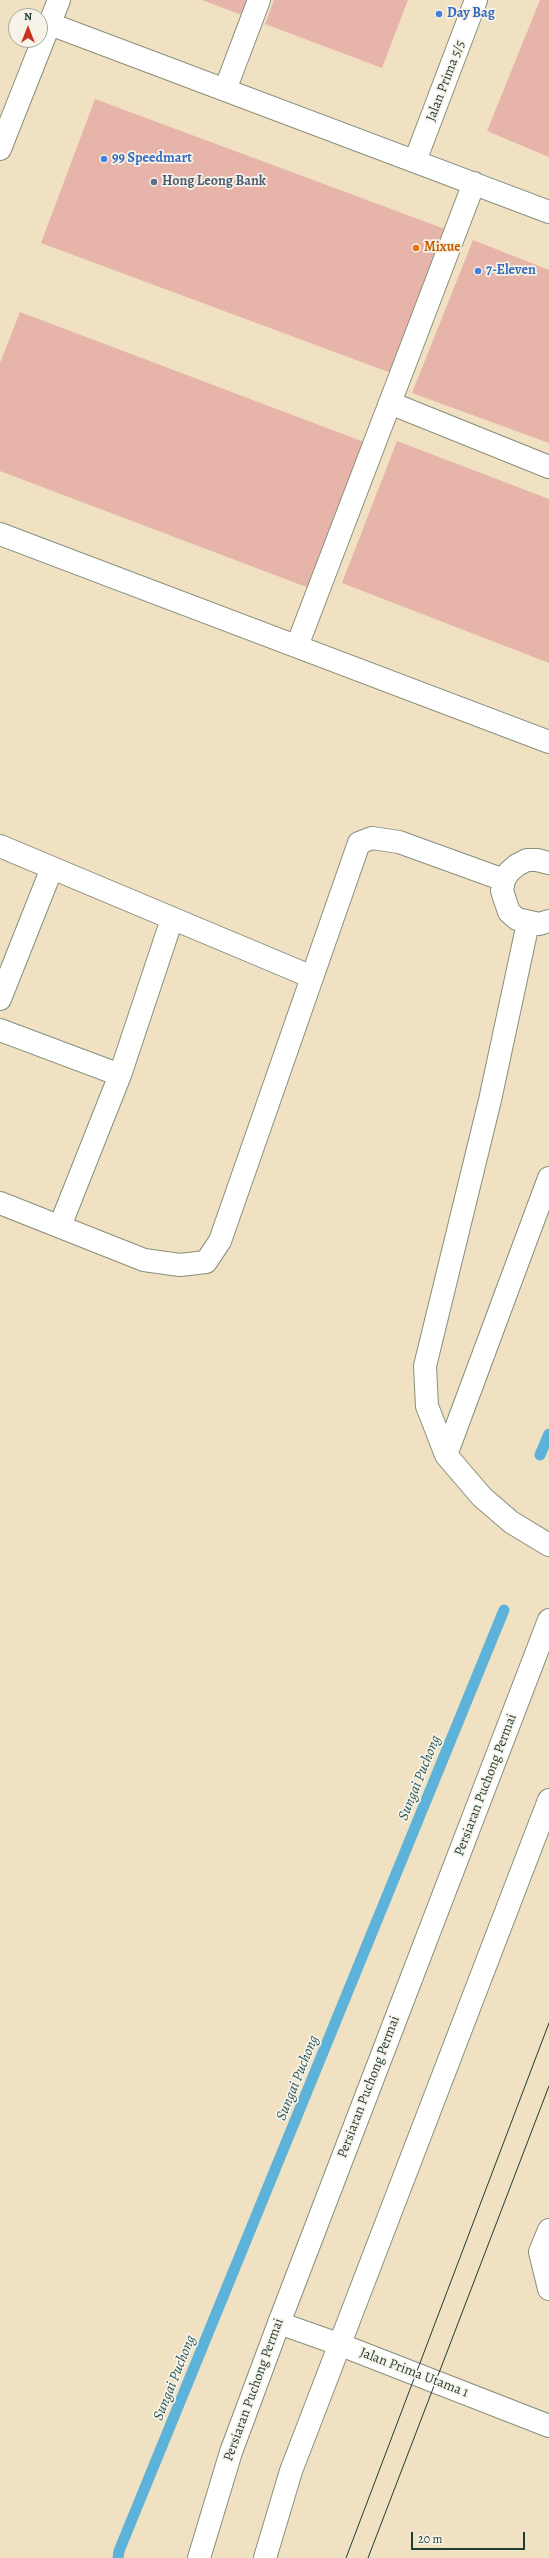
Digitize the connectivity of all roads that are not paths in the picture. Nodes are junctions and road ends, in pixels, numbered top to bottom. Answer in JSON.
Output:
{"nodes":[{"id":1,"x":59,"y":0,"type":"edge"},
{"id":2,"x":259,"y":0,"type":"edge"},
{"id":3,"x":476,"y":0,"type":"edge"},
{"id":4,"x":50,"y":24,"type":"junction"},
{"id":5,"x":225,"y":90,"type":"junction"},
{"id":6,"x":0,"y":148,"type":"edge"},
{"id":7,"x":415,"y":161,"type":"junction"},
{"id":8,"x":474,"y":183,"type":"junction"},
{"id":9,"x":549,"y":212,"type":"edge"},
{"id":10,"x":390,"y":403,"type":"junction"},
{"id":11,"x":549,"y":467,"type":"edge"},
{"id":12,"x":0,"y":534,"type":"edge"},
{"id":13,"x":297,"y":646,"type":"junction"},
{"id":14,"x":549,"y":742,"type":"edge"},
{"id":15,"x":0,"y":846,"type":"edge"},
{"id":16,"x":549,"y":863,"type":"edge"},
{"id":17,"x":52,"y":868,"type":"junction"},
{"id":18,"x":504,"y":880,"type":"junction"},
{"id":19,"x":172,"y":919,"type":"junction"},
{"id":20,"x":549,"y":921,"type":"edge"},
{"id":21,"x":528,"y":923,"type":"junction"},
{"id":22,"x":312,"y":977,"type":"junction"},
{"id":23,"x":0,"y":999,"type":"edge"},
{"id":24,"x":0,"y":1030,"type":"edge"},
{"id":25,"x":120,"y":1075,"type":"junction"},
{"id":26,"x":549,"y":1178,"type":"edge"},
{"id":27,"x":0,"y":1203,"type":"edge"},
{"id":28,"x":60,"y":1226,"type":"junction"},
{"id":29,"x":446,"y":1455,"type":"junction"},
{"id":30,"x":549,"y":1545,"type":"edge"},
{"id":31,"x":549,"y":1620,"type":"edge"},
{"id":32,"x":549,"y":1800,"type":"edge"},
{"id":33,"x":549,"y":2230,"type":"edge"},
{"id":34,"x":549,"y":2289,"type":"edge"},
{"id":35,"x":278,"y":2323,"type":"junction"},
{"id":36,"x":340,"y":2345,"type":"junction"},
{"id":37,"x":549,"y":2426,"type":"edge"},
{"id":38,"x":198,"y":2558,"type":"edge"},
{"id":39,"x":265,"y":2558,"type":"edge"}],
"edges":[{"from":1,"to":4,"type":"street"},
{"from":2,"to":5,"type":"street"},
{"from":3,"to":7,"type":"street","name":"Jalan Prima 5/5"},
{"from":4,"to":5,"type":"street"},
{"from":4,"to":6,"type":"street"},
{"from":5,"to":7,"type":"street"},
{"from":7,"to":8,"type":"street"},
{"from":8,"to":9,"type":"street"},
{"from":8,"to":10,"type":"street"},
{"from":10,"to":11,"type":"street"},
{"from":10,"to":13,"type":"street"},
{"from":12,"to":13,"type":"street"},
{"from":13,"to":14,"type":"street"},
{"from":15,"to":17,"type":"street"},
{"from":16,"to":18,"type":"street"},
{"from":17,"to":19,"type":"street"},
{"from":17,"to":23,"type":"street"},
{"from":18,"to":21,"type":"street"},
{"from":18,"to":22,"type":"street"},
{"from":19,"to":22,"type":"street"},
{"from":19,"to":25,"type":"street"},
{"from":20,"to":21,"type":"street"},
{"from":21,"to":29,"type":"street"},
{"from":22,"to":28,"type":"street"},
{"from":24,"to":25,"type":"street"},
{"from":25,"to":28,"type":"street"},
{"from":26,"to":29,"type":"street"},
{"from":27,"to":28,"type":"street"},
{"from":29,"to":30,"type":"street"},
{"from":31,"to":35,"type":"street","name":"Persiaran Puchong Permai"},
{"from":32,"to":36,"type":"street"},
{"from":33,"to":34,"type":"street"},
{"from":35,"to":36,"type":"street","name":"Jalan Prima Utama 1"},
{"from":35,"to":38,"type":"street","name":"Persiaran Puchong Permai"},
{"from":36,"to":37,"type":"street","name":"Jalan Prima Utama 1"},
{"from":36,"to":39,"type":"street"}]}
